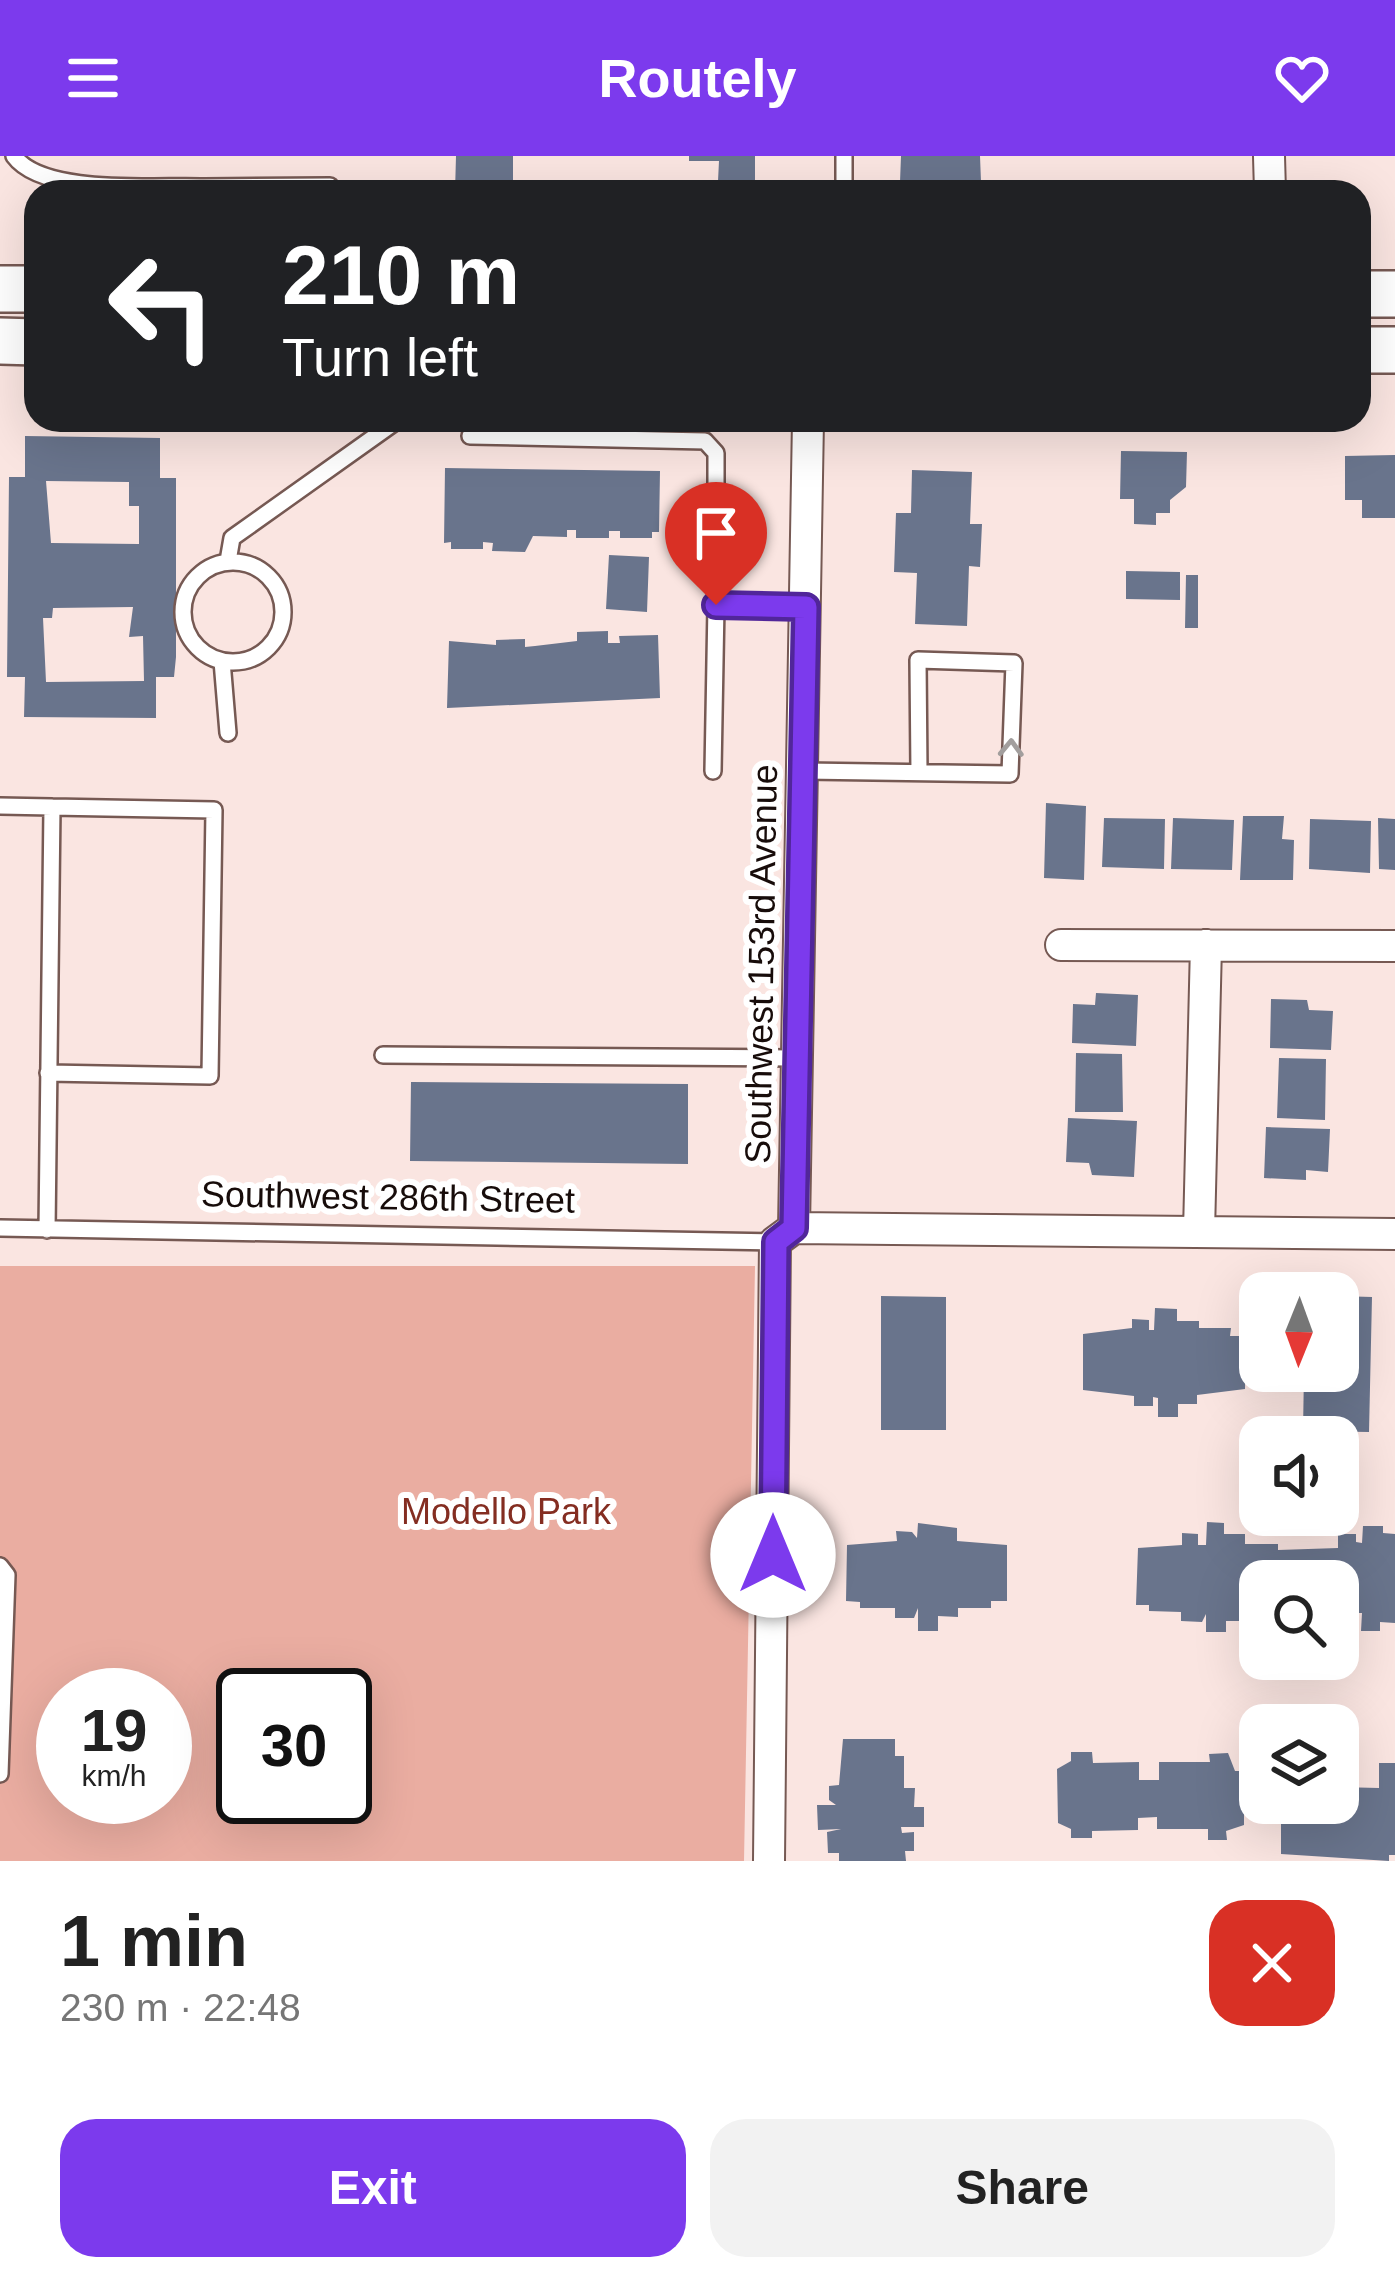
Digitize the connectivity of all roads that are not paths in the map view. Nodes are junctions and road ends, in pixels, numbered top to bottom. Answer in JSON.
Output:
{"nodes":[{"id":1,"x":14,"y":156,"type":"edge"},
{"id":2,"x":52,"y":180,"type":"edge"},
{"id":3,"x":381,"y":432,"type":"edge"},
{"id":4,"x":808,"y":432,"type":"edge"},
{"id":5,"x":470,"y":436,"type":"dead end"},
{"id":6,"x":228,"y":561,"type":"junction"},
{"id":7,"x":716,"y":605,"type":"junction"},
{"id":8,"x":806,"y":607,"type":"junction"},
{"id":9,"x":222,"y":661,"type":"junction"},
{"id":10,"x":227,"y":733,"type":"dead end"},
{"id":11,"x":713,"y":771,"type":"dead end"},
{"id":12,"x":805,"y":771,"type":"junction"},
{"id":13,"x":919,"y":772,"type":"junction"},
{"id":14,"x":0,"y":806,"type":"edge"},
{"id":15,"x":52,"y":807,"type":"junction"},
{"id":16,"x":1061,"y":945,"type":"dead end"},
{"id":17,"x":1206,"y":945,"type":"junction"},
{"id":18,"x":1395,"y":946,"type":"edge"},
{"id":19,"x":383,"y":1055,"type":"dead end"},
{"id":20,"x":796,"y":1058,"type":"junction"},
{"id":21,"x":48,"y":1073,"type":"junction"},
{"id":22,"x":0,"y":1228,"type":"edge"},
{"id":23,"x":47,"y":1230,"type":"junction"},
{"id":24,"x":1199,"y":1232,"type":"junction"},
{"id":25,"x":1395,"y":1234,"type":"edge"},
{"id":26,"x":785,"y":1235,"type":"junction"},
{"id":27,"x":0,"y":1566,"type":"edge"},
{"id":28,"x":0,"y":1774,"type":"edge"},
{"id":29,"x":769,"y":1861,"type":"edge"}],
"edges":[{"from":1,"to":2,"type":"lane"},
{"from":3,"to":6,"type":"lane"},
{"from":4,"to":8,"type":"street","name":"Southwest 153rd Avenue"},
{"from":5,"to":7,"type":"lane"},
{"from":6,"to":9,"type":"lane"},
{"from":6,"to":9,"type":"lane"},
{"from":7,"to":8,"type":"lane"},
{"from":7,"to":11,"type":"lane"},
{"from":8,"to":12,"type":"street","name":"Southwest 153rd Avenue"},
{"from":9,"to":10,"type":"lane"},
{"from":12,"to":13,"type":"lane"},
{"from":12,"to":20,"type":"street","name":"Southwest 153rd Avenue"},
{"from":13,"to":13,"type":"lane","one_way":true},
{"from":14,"to":15,"type":"lane"},
{"from":15,"to":21,"type":"lane"},
{"from":15,"to":21,"type":"lane"},
{"from":16,"to":17,"type":"street"},
{"from":17,"to":18,"type":"street"},
{"from":17,"to":24,"type":"street"},
{"from":19,"to":20,"type":"lane"},
{"from":20,"to":26,"type":"street","name":"Southwest 153rd Avenue"},
{"from":21,"to":23,"type":"lane"},
{"from":22,"to":23,"type":"lane","name":"Southwest 286th Street"},
{"from":23,"to":26,"type":"lane","name":"Southwest 286th Street"},
{"from":24,"to":25,"type":"street","name":"Southwest 286th Street"},
{"from":24,"to":26,"type":"street","name":"Southwest 286th Street"},
{"from":26,"to":29,"type":"street","name":"Southwest 153rd Avenue"},
{"from":27,"to":28,"type":"lane"}]}
